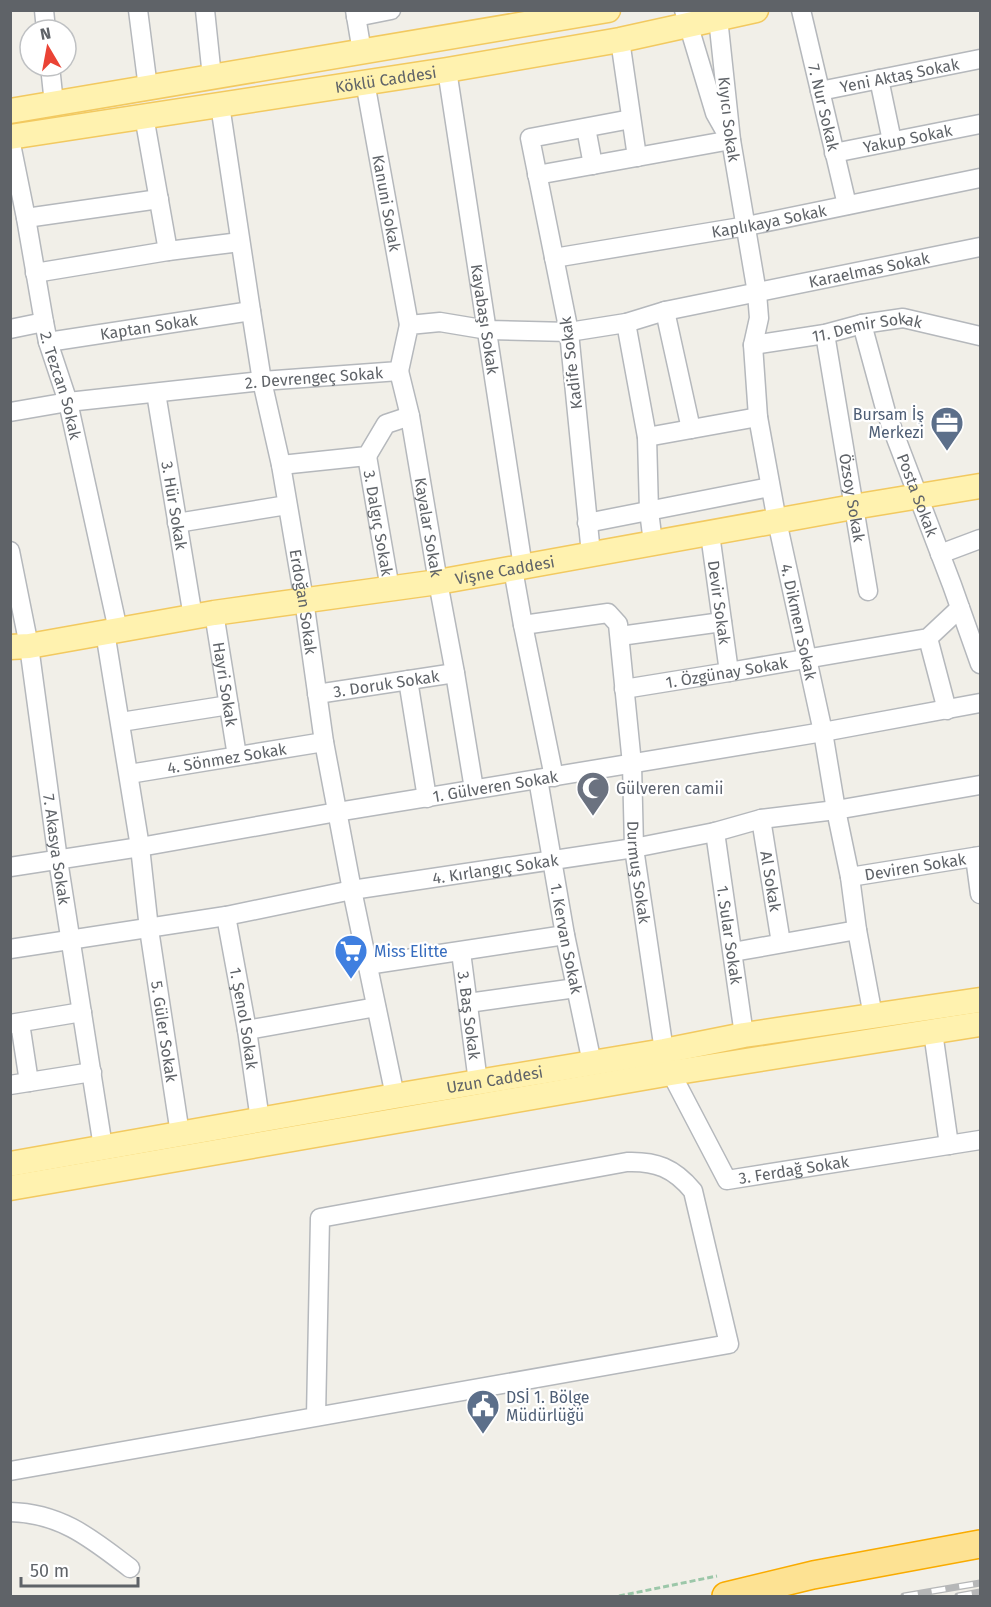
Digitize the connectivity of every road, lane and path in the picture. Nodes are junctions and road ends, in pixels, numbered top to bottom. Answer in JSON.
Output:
{"nodes":[{"id":1,"x":138,"y":10,"type":"edge"},
{"id":2,"x":205,"y":10,"type":"edge"},
{"id":3,"x":391,"y":10,"type":"edge"},
{"id":4,"x":608,"y":10,"type":"edge"},
{"id":5,"x":756,"y":10,"type":"edge"},
{"id":6,"x":801,"y":10,"type":"edge"},
{"id":7,"x":355,"y":14,"type":"edge"},
{"id":8,"x":717,"y":14,"type":"edge"},
{"id":9,"x":686,"y":18,"type":"edge"},
{"id":10,"x":620,"y":40,"type":"junction"},
{"id":11,"x":362,"y":52,"type":"junction"},
{"id":12,"x":981,"y":59,"type":"edge"},
{"id":13,"x":447,"y":70,"type":"junction"},
{"id":14,"x":212,"y":77,"type":"junction"},
{"id":15,"x":51,"y":78,"type":"edge"},
{"id":16,"x":879,"y":80,"type":"junction"},
{"id":17,"x":365,"y":82,"type":"junction"},
{"id":18,"x":148,"y":88,"type":"junction"},
{"id":19,"x":820,"y":92,"type":"junction"},
{"id":20,"x":54,"y":104,"type":"junction"},
{"id":21,"x":220,"y":105,"type":"junction"},
{"id":22,"x":10,"y":111,"type":"edge"},
{"id":23,"x":144,"y":116,"type":"junction"},
{"id":24,"x":631,"y":119,"type":"junction"},
{"id":25,"x":981,"y":124,"type":"edge"},
{"id":26,"x":586,"y":128,"type":"junction"},
{"id":27,"x":10,"y":138,"type":"edge"},
{"id":28,"x":730,"y":140,"type":"junction"},
{"id":29,"x":892,"y":141,"type":"junction"},
{"id":30,"x":834,"y":153,"type":"junction"},
{"id":31,"x":637,"y":157,"type":"junction"},
{"id":32,"x":593,"y":165,"type":"junction"},
{"id":33,"x":537,"y":175,"type":"junction"},
{"id":34,"x":981,"y":178,"type":"edge"},
{"id":35,"x":159,"y":199,"type":"junction"},
{"id":36,"x":847,"y":205,"type":"junction"},
{"id":37,"x":26,"y":219,"type":"junction"},
{"id":38,"x":747,"y":226,"type":"junction"},
{"id":39,"x":240,"y":242,"type":"junction"},
{"id":40,"x":981,"y":247,"type":"edge"},
{"id":41,"x":168,"y":251,"type":"junction"},
{"id":42,"x":554,"y":258,"type":"junction"},
{"id":43,"x":35,"y":273,"type":"junction"},
{"id":44,"x":757,"y":292,"type":"junction"},
{"id":45,"x":251,"y":311,"type":"junction"},
{"id":46,"x":665,"y":311,"type":"junction"},
{"id":47,"x":44,"y":322,"type":"junction"},
{"id":48,"x":626,"y":323,"type":"junction"},
{"id":49,"x":862,"y":324,"type":"junction"},
{"id":50,"x":409,"y":325,"type":"junction"},
{"id":51,"x":10,"y":329,"type":"edge"},
{"id":52,"x":488,"y":330,"type":"junction"},
{"id":53,"x":569,"y":332,"type":"junction"},
{"id":54,"x":825,"y":334,"type":"junction"},
{"id":55,"x":981,"y":336,"type":"edge"},
{"id":56,"x":48,"y":342,"type":"junction"},
{"id":57,"x":753,"y":345,"type":"junction"},
{"id":58,"x":399,"y":371,"type":"junction"},
{"id":59,"x":262,"y":381,"type":"junction"},
{"id":60,"x":156,"y":393,"type":"junction"},
{"id":61,"x":68,"y":402,"type":"junction"},
{"id":62,"x":10,"y":412,"type":"edge"},
{"id":63,"x":410,"y":416,"type":"junction"},
{"id":64,"x":758,"y":417,"type":"junction"},
{"id":65,"x":691,"y":429,"type":"junction"},
{"id":66,"x":647,"y":437,"type":"junction"},
{"id":67,"x":367,"y":456,"type":"junction"},
{"id":68,"x":281,"y":465,"type":"junction"},
{"id":69,"x":981,"y":486,"type":"edge"},
{"id":70,"x":770,"y":487,"type":"junction"},
{"id":71,"x":918,"y":496,"type":"junction"},
{"id":72,"x":287,"y":505,"type":"junction"},
{"id":73,"x":853,"y":507,"type":"junction"},
{"id":74,"x":649,"y":511,"type":"junction"},
{"id":75,"x":777,"y":521,"type":"junction"},
{"id":76,"x":177,"y":523,"type":"junction"},
{"id":77,"x":587,"y":523,"type":"junction"},
{"id":78,"x":710,"y":534,"type":"junction"},
{"id":79,"x":980,"y":541,"type":"edge"},
{"id":80,"x":653,"y":543,"type":"junction"},
{"id":81,"x":10,"y":551,"type":"edge"},
{"id":82,"x":591,"y":554,"type":"junction"},
{"id":83,"x":940,"y":554,"type":"junction"},
{"id":84,"x":518,"y":568,"type":"junction"},
{"id":85,"x":438,"y":582,"type":"junction"},
{"id":86,"x":390,"y":589,"type":"junction"},
{"id":87,"x":868,"y":591,"type":"dead end"},
{"id":88,"x":304,"y":600,"type":"junction"},
{"id":89,"x":960,"y":608,"type":"junction"},
{"id":90,"x":204,"y":615,"type":"junction"},
{"id":91,"x":722,"y":621,"type":"junction"},
{"id":92,"x":523,"y":625,"type":"junction"},
{"id":93,"x":112,"y":631,"type":"junction"},
{"id":94,"x":620,"y":636,"type":"junction"},
{"id":95,"x":928,"y":638,"type":"junction"},
{"id":96,"x":17,"y":648,"type":"edge"},
{"id":97,"x":807,"y":659,"type":"junction"},
{"id":98,"x":981,"y":664,"type":"edge"},
{"id":99,"x":729,"y":672,"type":"junction"},
{"id":100,"x":455,"y":673,"type":"junction"},
{"id":101,"x":408,"y":680,"type":"junction"},
{"id":102,"x":624,"y":689,"type":"junction"},
{"id":103,"x":317,"y":694,"type":"junction"},
{"id":104,"x":981,"y":703,"type":"edge"},
{"id":105,"x":229,"y":705,"type":"junction"},
{"id":106,"x":947,"y":710,"type":"junction"},
{"id":107,"x":121,"y":722,"type":"junction"},
{"id":108,"x":823,"y":732,"type":"junction"},
{"id":109,"x":324,"y":742,"type":"junction"},
{"id":110,"x":237,"y":756,"type":"junction"},
{"id":111,"x":632,"y":764,"type":"junction"},
{"id":112,"x":129,"y":774,"type":"junction"},
{"id":113,"x":546,"y":778,"type":"junction"},
{"id":114,"x":981,"y":785,"type":"edge"},
{"id":115,"x":474,"y":789,"type":"junction"},
{"id":116,"x":427,"y":798,"type":"junction"},
{"id":117,"x":836,"y":810,"type":"junction"},
{"id":118,"x":337,"y":812,"type":"junction"},
{"id":119,"x":761,"y":819,"type":"junction"},
{"id":120,"x":715,"y":832,"type":"junction"},
{"id":121,"x":140,"y":847,"type":"junction"},
{"id":122,"x":634,"y":848,"type":"junction"},
{"id":123,"x":978,"y":856,"type":"edge"},
{"id":124,"x":58,"y":860,"type":"junction"},
{"id":125,"x":553,"y":860,"type":"junction"},
{"id":126,"x":10,"y":867,"type":"edge"},
{"id":127,"x":850,"y":877,"type":"junction"},
{"id":128,"x":352,"y":890,"type":"junction"},
{"id":129,"x":981,"y":894,"type":"edge"},
{"id":130,"x":226,"y":916,"type":"junction"},
{"id":131,"x":149,"y":929,"type":"junction"},
{"id":132,"x":857,"y":930,"type":"junction"},
{"id":133,"x":565,"y":935,"type":"junction"},
{"id":134,"x":71,"y":940,"type":"junction"},
{"id":135,"x":781,"y":943,"type":"junction"},
{"id":136,"x":10,"y":949,"type":"edge"},
{"id":137,"x":461,"y":952,"type":"junction"},
{"id":138,"x":733,"y":952,"type":"junction"},
{"id":139,"x":367,"y":965,"type":"junction"},
{"id":140,"x":576,"y":988,"type":"junction"},
{"id":141,"x":981,"y":1000,"type":"edge"},
{"id":142,"x":468,"y":1003,"type":"junction"},
{"id":143,"x":376,"y":1007,"type":"junction"},
{"id":144,"x":82,"y":1012,"type":"junction"},
{"id":145,"x":873,"y":1016,"type":"junction"},
{"id":146,"x":15,"y":1024,"type":"edge"},
{"id":147,"x":981,"y":1024,"type":"edge"},
{"id":148,"x":247,"y":1030,"type":"junction"},
{"id":149,"x":933,"y":1032,"type":"junction"},
{"id":150,"x":744,"y":1035,"type":"junction"},
{"id":151,"x":668,"y":1062,"type":"junction"},
{"id":152,"x":592,"y":1063,"type":"junction"},
{"id":153,"x":92,"y":1071,"type":"junction"},
{"id":154,"x":29,"y":1082,"type":"junction"},
{"id":155,"x":478,"y":1082,"type":"junction"},
{"id":156,"x":10,"y":1085,"type":"edge"},
{"id":157,"x":395,"y":1096,"type":"junction"},
{"id":158,"x":260,"y":1120,"type":"junction"},
{"id":159,"x":180,"y":1134,"type":"junction"},
{"id":160,"x":981,"y":1140,"type":"edge"},
{"id":161,"x":949,"y":1145,"type":"junction"},
{"id":162,"x":103,"y":1147,"type":"junction"},
{"id":163,"x":10,"y":1164,"type":"edge"},
{"id":164,"x":10,"y":1188,"type":"edge"},
{"id":165,"x":316,"y":1417,"type":"junction"},
{"id":166,"x":10,"y":1471,"type":"edge"},
{"id":167,"x":10,"y":1512,"type":"edge"},
{"id":168,"x":981,"y":1544,"type":"edge"},
{"id":169,"x":981,"y":1563,"type":"edge"},
{"id":170,"x":130,"y":1568,"type":"dead end"},
{"id":171,"x":726,"y":1596,"type":"edge"},
{"id":172,"x":774,"y":1596,"type":"edge"}],
"edges":[{"from":1,"to":18,"type":"street"},
{"from":2,"to":14,"type":"street"},
{"from":3,"to":7,"type":"street"},
{"from":4,"to":11,"type":"main road","name":"Köklü Caddesi"},
{"from":5,"to":8,"type":"main road","name":"Köklü Caddesi"},
{"from":6,"to":19,"type":"street","name":"7. Nur Sokak"},
{"from":7,"to":11,"type":"street"},
{"from":8,"to":9,"type":"main road","name":"Köklü Caddesi"},
{"from":8,"to":28,"type":"street","name":"Kıyıcı Sokak"},
{"from":9,"to":10,"type":"main road","name":"Köklü Caddesi"},
{"from":9,"to":28,"type":"street"},
{"from":10,"to":13,"type":"main road","name":"Köklü Caddesi"},
{"from":10,"to":24,"type":"street"},
{"from":11,"to":14,"type":"main road","name":"Köklü Caddesi"},
{"from":12,"to":16,"type":"street","name":"Yeni Aktaş Sokak"},
{"from":13,"to":17,"type":"main road","name":"Köklü Caddesi"},
{"from":13,"to":52,"type":"street","name":"Kayabaşı Sokak"},
{"from":14,"to":18,"type":"main road","name":"Köklü Caddesi"},
{"from":15,"to":20,"type":"street"},
{"from":16,"to":19,"type":"street","name":"Yeni Aktaş Sokak"},
{"from":16,"to":29,"type":"street"},
{"from":17,"to":21,"type":"main road","name":"Köklü Caddesi"},
{"from":17,"to":50,"type":"street","name":"Kanuni Sokak"},
{"from":18,"to":20,"type":"main road","name":"Köklü Caddesi"},
{"from":19,"to":30,"type":"street","name":"7. Nur Sokak"},
{"from":20,"to":22,"type":"main road","name":"Köklü Caddesi"},
{"from":21,"to":23,"type":"main road","name":"Köklü Caddesi"},
{"from":21,"to":39,"type":"street","name":"Erdoğan Sokak"},
{"from":23,"to":27,"type":"main road","name":"Köklü Caddesi"},
{"from":23,"to":35,"type":"street"},
{"from":24,"to":26,"type":"street"},
{"from":24,"to":31,"type":"street"},
{"from":25,"to":29,"type":"street","name":"Yakup Sokak"},
{"from":26,"to":32,"type":"street"},
{"from":26,"to":33,"type":"street","name":"Kadife Sokak"},
{"from":27,"to":37,"type":"street","name":"2. Tezcan Sokak"},
{"from":28,"to":31,"type":"street"},
{"from":28,"to":38,"type":"street","name":"Kıyıcı Sokak"},
{"from":29,"to":30,"type":"street","name":"Yakup Sokak"},
{"from":30,"to":36,"type":"street","name":"7. Nur Sokak"},
{"from":31,"to":32,"type":"street"},
{"from":32,"to":33,"type":"street"},
{"from":33,"to":42,"type":"street","name":"Kadife Sokak"},
{"from":34,"to":36,"type":"street","name":"Kaplıkaya Sokak"},
{"from":35,"to":37,"type":"street"},
{"from":35,"to":41,"type":"street"},
{"from":36,"to":38,"type":"street","name":"Kaplıkaya Sokak"},
{"from":37,"to":43,"type":"street","name":"2. Tezcan Sokak"},
{"from":38,"to":42,"type":"street","name":"Kaplıkaya Sokak"},
{"from":38,"to":44,"type":"street","name":"4. Dikmen Sokak"},
{"from":39,"to":41,"type":"street"},
{"from":39,"to":45,"type":"street","name":"Erdoğan Sokak"},
{"from":40,"to":44,"type":"street","name":"Karaelmas Sokak"},
{"from":41,"to":43,"type":"street"},
{"from":42,"to":53,"type":"street","name":"Kadife Sokak"},
{"from":43,"to":47,"type":"street","name":"2. Tezcan Sokak"},
{"from":44,"to":46,"type":"street"},
{"from":44,"to":57,"type":"street","name":"4. Dikmen Sokak"},
{"from":45,"to":56,"type":"street","name":"Kaptan Sokak"},
{"from":45,"to":59,"type":"street","name":"Erdoğan Sokak"},
{"from":46,"to":48,"type":"street"},
{"from":46,"to":65,"type":"street"},
{"from":47,"to":51,"type":"street"},
{"from":47,"to":56,"type":"street","name":"2. Tezcan Sokak"},
{"from":48,"to":53,"type":"street"},
{"from":48,"to":66,"type":"street"},
{"from":49,"to":54,"type":"street","name":"11. Demir Sokak"},
{"from":49,"to":55,"type":"street","name":"11. Demir Sokak"},
{"from":49,"to":71,"type":"street","name":"Posta Sokak"},
{"from":50,"to":52,"type":"street"},
{"from":50,"to":58,"type":"street","name":"2. Devrengeç Sokak"},
{"from":52,"to":53,"type":"street"},
{"from":52,"to":84,"type":"street","name":"Kayabaşı Sokak"},
{"from":53,"to":77,"type":"street","name":"Kadife Sokak"},
{"from":54,"to":57,"type":"street","name":"11. Demir Sokak"},
{"from":54,"to":73,"type":"street","name":"Özsoy Sokak"},
{"from":56,"to":61,"type":"street","name":"2. Tezcan Sokak"},
{"from":57,"to":64,"type":"street","name":"4. Dikmen Sokak"},
{"from":58,"to":59,"type":"street","name":"2. Devrengeç Sokak"},
{"from":58,"to":63,"type":"street","name":"Kayalar Sokak"},
{"from":59,"to":60,"type":"street","name":"2. Devrengeç Sokak"},
{"from":59,"to":68,"type":"street","name":"Erdoğan Sokak"},
{"from":60,"to":61,"type":"street","name":"2. Devrengeç Sokak"},
{"from":60,"to":76,"type":"street","name":"3. Hür Sokak"},
{"from":61,"to":62,"type":"street","name":"2. Devrengeç Sokak"},
{"from":61,"to":93,"type":"street","name":"2. Tezcan Sokak"},
{"from":63,"to":67,"type":"street"},
{"from":63,"to":85,"type":"street","name":"Kayalar Sokak"},
{"from":64,"to":65,"type":"street"},
{"from":64,"to":70,"type":"street","name":"4. Dikmen Sokak"},
{"from":65,"to":66,"type":"street"},
{"from":66,"to":74,"type":"street"},
{"from":67,"to":68,"type":"street"},
{"from":67,"to":86,"type":"street","name":"3. Dalgıç Sokak"},
{"from":68,"to":72,"type":"street","name":"Erdoğan Sokak"},
{"from":69,"to":71,"type":"main road","name":"Vişne Caddesi"},
{"from":70,"to":74,"type":"street"},
{"from":70,"to":75,"type":"street","name":"4. Dikmen Sokak"},
{"from":71,"to":73,"type":"main road","name":"Vişne Caddesi"},
{"from":71,"to":83,"type":"street","name":"Posta Sokak"},
{"from":72,"to":76,"type":"street"},
{"from":72,"to":88,"type":"street","name":"Erdoğan Sokak"},
{"from":73,"to":75,"type":"main road","name":"Vişne Caddesi"},
{"from":73,"to":87,"type":"street","name":"Özsoy Sokak"},
{"from":74,"to":77,"type":"street"},
{"from":74,"to":80,"type":"street"},
{"from":75,"to":78,"type":"main road","name":"Vişne Caddesi"},
{"from":75,"to":97,"type":"street","name":"4. Dikmen Sokak"},
{"from":76,"to":90,"type":"street","name":"3. Hür Sokak"},
{"from":77,"to":82,"type":"street","name":"Kadife Sokak"},
{"from":78,"to":80,"type":"main road","name":"Vişne Caddesi"},
{"from":78,"to":91,"type":"street","name":"Devir Sokak"},
{"from":79,"to":83,"type":"street"},
{"from":80,"to":82,"type":"main road","name":"Vişne Caddesi"},
{"from":81,"to":96,"type":"street","name":"7. Akasya Sokak"},
{"from":82,"to":84,"type":"main road","name":"Vişne Caddesi"},
{"from":83,"to":89,"type":"street","name":"Posta Sokak"},
{"from":84,"to":85,"type":"main road","name":"Vişne Caddesi"},
{"from":84,"to":92,"type":"street","name":"1. Kervan Sokak"},
{"from":85,"to":86,"type":"main road","name":"Vişne Caddesi"},
{"from":85,"to":100,"type":"street","name":"Kayalar Sokak"},
{"from":86,"to":88,"type":"main road","name":"Vişne Caddesi"},
{"from":88,"to":90,"type":"main road","name":"Vişne Caddesi"},
{"from":88,"to":103,"type":"street","name":"Erdoğan Sokak"},
{"from":89,"to":95,"type":"street"},
{"from":89,"to":98,"type":"street","name":"Posta Sokak"},
{"from":90,"to":93,"type":"main road","name":"Vişne Caddesi"},
{"from":90,"to":105,"type":"street","name":"Hayri Sokak"},
{"from":91,"to":94,"type":"street"},
{"from":91,"to":99,"type":"street","name":"Devir Sokak"},
{"from":92,"to":94,"type":"street","name":"Durmuş Sokak"},
{"from":92,"to":113,"type":"street","name":"1. Kervan Sokak"},
{"from":93,"to":96,"type":"main road","name":"Vişne Caddesi"},
{"from":93,"to":107,"type":"street","name":"2. Tezcan Sokak"},
{"from":94,"to":102,"type":"street","name":"Durmuş Sokak"},
{"from":95,"to":97,"type":"street","name":"1. Özgünay Sokak"},
{"from":95,"to":106,"type":"street"},
{"from":96,"to":124,"type":"street","name":"7. Akasya Sokak"},
{"from":97,"to":99,"type":"street","name":"1. Özgünay Sokak"},
{"from":97,"to":108,"type":"street","name":"4. Dikmen Sokak"},
{"from":99,"to":102,"type":"street","name":"1. Özgünay Sokak"},
{"from":100,"to":101,"type":"street","name":"3. Doruk Sokak"},
{"from":100,"to":115,"type":"street","name":"Kayalar Sokak"},
{"from":101,"to":103,"type":"street","name":"3. Doruk Sokak"},
{"from":101,"to":116,"type":"street"},
{"from":102,"to":111,"type":"street","name":"Durmuş Sokak"},
{"from":103,"to":109,"type":"street","name":"Erdoğan Sokak"},
{"from":104,"to":106,"type":"street","name":"1. Gülveren Sokak"},
{"from":105,"to":107,"type":"street"},
{"from":105,"to":110,"type":"street","name":"Hayri Sokak"},
{"from":106,"to":108,"type":"street","name":"1. Gülveren Sokak"},
{"from":107,"to":112,"type":"street","name":"2. Tezcan Sokak"},
{"from":108,"to":111,"type":"street","name":"1. Gülveren Sokak"},
{"from":108,"to":117,"type":"street","name":"4. Dikmen Sokak"},
{"from":109,"to":110,"type":"street","name":"4. Sönmez Sokak"},
{"from":109,"to":118,"type":"street","name":"Erdoğan Sokak"},
{"from":110,"to":112,"type":"street","name":"4. Sönmez Sokak"},
{"from":111,"to":113,"type":"street","name":"1. Gülveren Sokak"},
{"from":111,"to":122,"type":"street","name":"Durmuş Sokak"},
{"from":112,"to":121,"type":"street","name":"5. Güler Sokak"},
{"from":113,"to":115,"type":"street","name":"1. Gülveren Sokak"},
{"from":113,"to":125,"type":"street","name":"1. Kervan Sokak"},
{"from":114,"to":117,"type":"street","name":"4. Kırlangıç Sokak"},
{"from":115,"to":116,"type":"street","name":"1. Gülveren Sokak"},
{"from":116,"to":118,"type":"street","name":"1. Gülveren Sokak"},
{"from":117,"to":119,"type":"street","name":"4. Kırlangıç Sokak"},
{"from":117,"to":127,"type":"street","name":"4. Dikmen Sokak"},
{"from":118,"to":121,"type":"street","name":"1. Gülveren Sokak"},
{"from":118,"to":128,"type":"street","name":"Erdoğan Sokak"},
{"from":119,"to":120,"type":"street","name":"4. Kırlangıç Sokak"},
{"from":119,"to":135,"type":"street","name":"Al Sokak"},
{"from":120,"to":122,"type":"street","name":"4. Kırlangıç Sokak"},
{"from":120,"to":138,"type":"street","name":"1. Sular Sokak"},
{"from":121,"to":124,"type":"street","name":"1. Gülveren Sokak"},
{"from":121,"to":131,"type":"street","name":"5. Güler Sokak"},
{"from":122,"to":125,"type":"street","name":"4. Kırlangıç Sokak"},
{"from":122,"to":151,"type":"street","name":"Durmuş Sokak"},
{"from":123,"to":127,"type":"street","name":"Deviren Sokak"},
{"from":123,"to":129,"type":"street"},
{"from":124,"to":126,"type":"street","name":"1. Gülveren Sokak"},
{"from":124,"to":134,"type":"street","name":"7. Akasya Sokak"},
{"from":125,"to":128,"type":"street","name":"4. Kırlangıç Sokak"},
{"from":125,"to":133,"type":"street","name":"1. Kervan Sokak"},
{"from":127,"to":132,"type":"street","name":"4. Dikmen Sokak"},
{"from":128,"to":130,"type":"street","name":"4. Kırlangıç Sokak"},
{"from":128,"to":139,"type":"street","name":"Erdoğan Sokak"},
{"from":130,"to":131,"type":"street","name":"4. Kırlangıç Sokak"},
{"from":130,"to":148,"type":"street","name":"1. Şenol Sokak"},
{"from":131,"to":134,"type":"street","name":"4. Kırlangıç Sokak"},
{"from":131,"to":159,"type":"street","name":"5. Güler Sokak"},
{"from":132,"to":135,"type":"street"},
{"from":132,"to":145,"type":"street","name":"4. Dikmen Sokak"},
{"from":133,"to":137,"type":"street"},
{"from":133,"to":140,"type":"street","name":"1. Kervan Sokak"},
{"from":134,"to":136,"type":"street","name":"4. Kırlangıç Sokak"},
{"from":134,"to":144,"type":"street","name":"7. Akasya Sokak"},
{"from":135,"to":138,"type":"street"},
{"from":137,"to":139,"type":"street"},
{"from":137,"to":142,"type":"street","name":"3. Baş Sokak"},
{"from":138,"to":150,"type":"street","name":"1. Sular Sokak"},
{"from":139,"to":143,"type":"street","name":"Erdoğan Sokak"},
{"from":140,"to":142,"type":"street"},
{"from":140,"to":152,"type":"street","name":"1. Kervan Sokak"},
{"from":141,"to":145,"type":"main road","name":"Uzun Caddesi"},
{"from":142,"to":155,"type":"street","name":"3. Baş Sokak"},
{"from":143,"to":148,"type":"street"},
{"from":143,"to":157,"type":"street","name":"Erdoğan Sokak"},
{"from":144,"to":146,"type":"street"},
{"from":144,"to":153,"type":"street","name":"7. Akasya Sokak"},
{"from":145,"to":150,"type":"main road","name":"Uzun Caddesi"},
{"from":146,"to":154,"type":"street"},
{"from":147,"to":149,"type":"main road","name":"Uzun Caddesi"},
{"from":148,"to":158,"type":"street","name":"1. Şenol Sokak"},
{"from":149,"to":151,"type":"main road","name":"Uzun Caddesi"},
{"from":149,"to":161,"type":"street"},
{"from":150,"to":151,"type":"main road","name":"Uzun Caddesi"},
{"from":151,"to":152,"type":"main road","name":"Uzun Caddesi"},
{"from":151,"to":161,"type":"street","name":"3. Ferdağ Sokak"},
{"from":151,"to":164,"type":"main road","name":"Uzun Caddesi"},
{"from":152,"to":155,"type":"main road","name":"Uzun Caddesi"},
{"from":153,"to":154,"type":"street"},
{"from":153,"to":162,"type":"street","name":"7. Akasya Sokak"},
{"from":154,"to":156,"type":"street"},
{"from":155,"to":157,"type":"main road","name":"Uzun Caddesi"},
{"from":157,"to":158,"type":"main road","name":"Uzun Caddesi"},
{"from":158,"to":159,"type":"main road","name":"Uzun Caddesi"},
{"from":159,"to":162,"type":"main road","name":"Uzun Caddesi"},
{"from":160,"to":161,"type":"street","name":"3. Ferdağ Sokak"},
{"from":162,"to":163,"type":"main road","name":"Uzun Caddesi"},
{"from":165,"to":165,"type":"street"},
{"from":165,"to":166,"type":"street"},
{"from":167,"to":170,"type":"street"},
{"from":168,"to":171,"type":"highway"},
{"from":169,"to":172,"type":"highway"}]}
